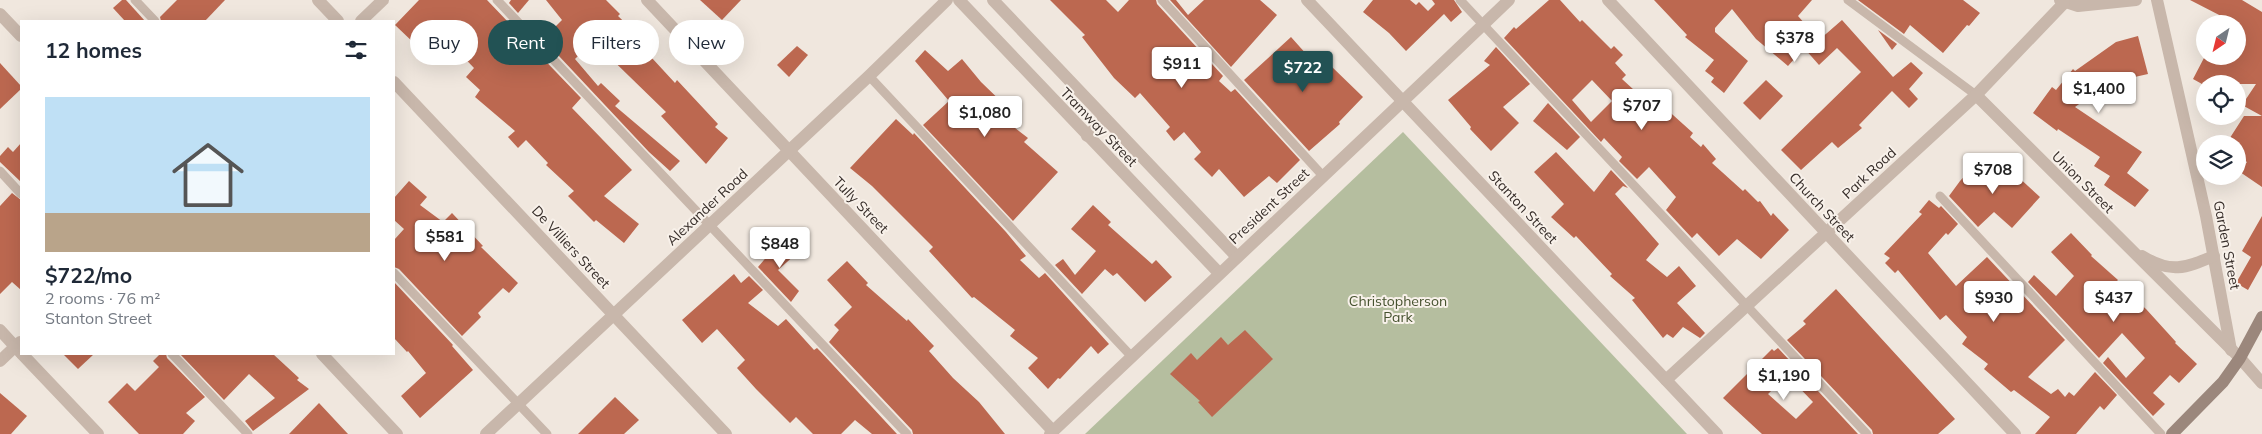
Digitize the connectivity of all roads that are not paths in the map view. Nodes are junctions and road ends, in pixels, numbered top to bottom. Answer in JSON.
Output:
{"nodes":[{"id":1,"x":135,"y":0,"type":"edge"},
{"id":2,"x":318,"y":0,"type":"edge"},
{"id":3,"x":383,"y":0,"type":"edge"},
{"id":4,"x":497,"y":0,"type":"edge"},
{"id":5,"x":648,"y":0,"type":"edge"},
{"id":6,"x":947,"y":0,"type":"edge"},
{"id":7,"x":960,"y":0,"type":"edge"},
{"id":8,"x":993,"y":0,"type":"edge"},
{"id":9,"x":1162,"y":0,"type":"edge"},
{"id":10,"x":1307,"y":0,"type":"edge"},
{"id":11,"x":1460,"y":0,"type":"edge"},
{"id":12,"x":1509,"y":0,"type":"edge"},
{"id":13,"x":1608,"y":0,"type":"edge"},
{"id":14,"x":1848,"y":0,"type":"edge"},
{"id":15,"x":2136,"y":0,"type":"edge"},
{"id":16,"x":2157,"y":0,"type":"edge"},
{"id":17,"x":2062,"y":2,"type":"edge"},
{"id":18,"x":0,"y":14,"type":"edge"},
{"id":19,"x":154,"y":20,"type":"edge"},
{"id":20,"x":337,"y":20,"type":"edge"},
{"id":21,"x":362,"y":20,"type":"edge"},
{"id":22,"x":1483,"y":25,"type":"junction"},
{"id":23,"x":20,"y":35,"type":"edge"},
{"id":24,"x":869,"y":76,"type":"junction"},
{"id":25,"x":395,"y":83,"type":"edge"},
{"id":26,"x":1976,"y":95,"type":"junction"},
{"id":27,"x":1404,"y":102,"type":"junction"},
{"id":28,"x":1105,"y":119,"type":"junction"},
{"id":29,"x":1087,"y":136,"type":"junction"},
{"id":30,"x":789,"y":151,"type":"junction"},
{"id":31,"x":0,"y":172,"type":"edge"},
{"id":32,"x":1323,"y":176,"type":"junction"},
{"id":33,"x":20,"y":193,"type":"edge"},
{"id":34,"x":1940,"y":196,"type":"dead end"},
{"id":35,"x":709,"y":226,"type":"junction"},
{"id":36,"x":1825,"y":233,"type":"junction"},
{"id":37,"x":2125,"y":246,"type":"junction"},
{"id":38,"x":2214,"y":256,"type":"junction"},
{"id":39,"x":1237,"y":257,"type":"junction"},
{"id":40,"x":1219,"y":273,"type":"junction"},
{"id":41,"x":395,"y":274,"type":"edge"},
{"id":42,"x":1747,"y":307,"type":"junction"},
{"id":43,"x":614,"y":315,"type":"junction"},
{"id":44,"x":2262,"y":316,"type":"edge"},
{"id":45,"x":0,"y":330,"type":"edge"},
{"id":46,"x":20,"y":349,"type":"edge"},
{"id":47,"x":2235,"y":354,"type":"junction"},
{"id":48,"x":26,"y":355,"type":"edge"},
{"id":49,"x":173,"y":355,"type":"edge"},
{"id":50,"x":323,"y":355,"type":"edge"},
{"id":51,"x":1132,"y":357,"type":"junction"},
{"id":52,"x":0,"y":361,"type":"edge"},
{"id":53,"x":1666,"y":380,"type":"junction"},
{"id":54,"x":2262,"y":383,"type":"edge"},
{"id":55,"x":519,"y":404,"type":"junction"},
{"id":56,"x":1052,"y":432,"type":"edge"},
{"id":57,"x":98,"y":434,"type":"edge"},
{"id":58,"x":248,"y":434,"type":"edge"},
{"id":59,"x":397,"y":434,"type":"edge"},
{"id":60,"x":486,"y":434,"type":"edge"},
{"id":61,"x":547,"y":434,"type":"edge"},
{"id":62,"x":726,"y":434,"type":"edge"},
{"id":63,"x":907,"y":434,"type":"edge"},
{"id":64,"x":1717,"y":434,"type":"edge"},
{"id":65,"x":1867,"y":434,"type":"edge"},
{"id":66,"x":2015,"y":434,"type":"edge"},
{"id":67,"x":2161,"y":434,"type":"edge"},
{"id":68,"x":2172,"y":434,"type":"edge"}],
"edges":[{"from":1,"to":19,"type":"lane"},
{"from":2,"to":20,"type":"street"},
{"from":3,"to":21,"type":"street"},
{"from":4,"to":35,"type":"lane"},
{"from":5,"to":30,"type":"street","name":"Tully Street"},
{"from":6,"to":24,"type":"street","name":"Alexander Road"},
{"from":7,"to":29,"type":"street","name":"Tramway Street"},
{"from":8,"to":28,"type":"street","name":"Tramway Street"},
{"from":9,"to":32,"type":"lane"},
{"from":10,"to":27,"type":"street","name":"Stanton Street"},
{"from":11,"to":22,"type":"lane"},
{"from":12,"to":22,"type":"street","name":"President Street"},
{"from":13,"to":36,"type":"street","name":"Church Street"},
{"from":14,"to":26,"type":"lane","name":"Union Street"},
{"from":15,"to":17,"type":"street"},
{"from":16,"to":38,"type":"street","name":"Garden Street"},
{"from":17,"to":26,"type":"street","name":"Park Road"},
{"from":18,"to":23,"type":"street"},
{"from":22,"to":27,"type":"street","name":"President Street"},
{"from":22,"to":42,"type":"lane"},
{"from":24,"to":30,"type":"street","name":"Alexander Road"},
{"from":24,"to":51,"type":"lane"},
{"from":25,"to":43,"type":"street","name":"De Villiers Street"},
{"from":26,"to":36,"type":"street","name":"Park Road"},
{"from":26,"to":37,"type":"street","name":"Union Street"},
{"from":27,"to":32,"type":"street","name":"President Street"},
{"from":27,"to":53,"type":"street","name":"Stanton Street"},
{"from":28,"to":29,"type":"street"},
{"from":28,"to":39,"type":"street","name":"Tramway Street"},
{"from":29,"to":40,"type":"street","name":"Tramway Street"},
{"from":30,"to":35,"type":"street","name":"Alexander Road"},
{"from":30,"to":56,"type":"street","name":"Tully Street"},
{"from":31,"to":33,"type":"lane"},
{"from":32,"to":39,"type":"street","name":"President Street"},
{"from":34,"to":67,"type":"lane"},
{"from":35,"to":43,"type":"street","name":"Alexander Road"},
{"from":35,"to":63,"type":"lane"},
{"from":36,"to":42,"type":"street","name":"Park Road"},
{"from":36,"to":66,"type":"street","name":"Church Street"},
{"from":37,"to":38,"type":"street"},
{"from":37,"to":47,"type":"street","name":"Union Street"},
{"from":38,"to":47,"type":"street","name":"Garden Street"},
{"from":39,"to":40,"type":"street","name":"President Street"},
{"from":40,"to":51,"type":"street","name":"President Street"},
{"from":41,"to":55,"type":"lane"},
{"from":42,"to":53,"type":"street","name":"Park Road"},
{"from":42,"to":65,"type":"lane"},
{"from":43,"to":55,"type":"street","name":"Alexander Road"},
{"from":43,"to":62,"type":"street","name":"De Villiers Street"},
{"from":44,"to":47,"type":"street"},
{"from":45,"to":46,"type":"street"},
{"from":46,"to":52,"type":"street"},
{"from":47,"to":54,"type":"street","name":"Union Street"},
{"from":47,"to":68,"type":"street"},
{"from":48,"to":57,"type":"street"},
{"from":49,"to":58,"type":"lane"},
{"from":50,"to":59,"type":"street"},
{"from":51,"to":56,"type":"street","name":"President Street"},
{"from":53,"to":64,"type":"street","name":"Stanton Street"},
{"from":55,"to":60,"type":"street","name":"Alexander Road"},
{"from":55,"to":61,"type":"lane"}]}
